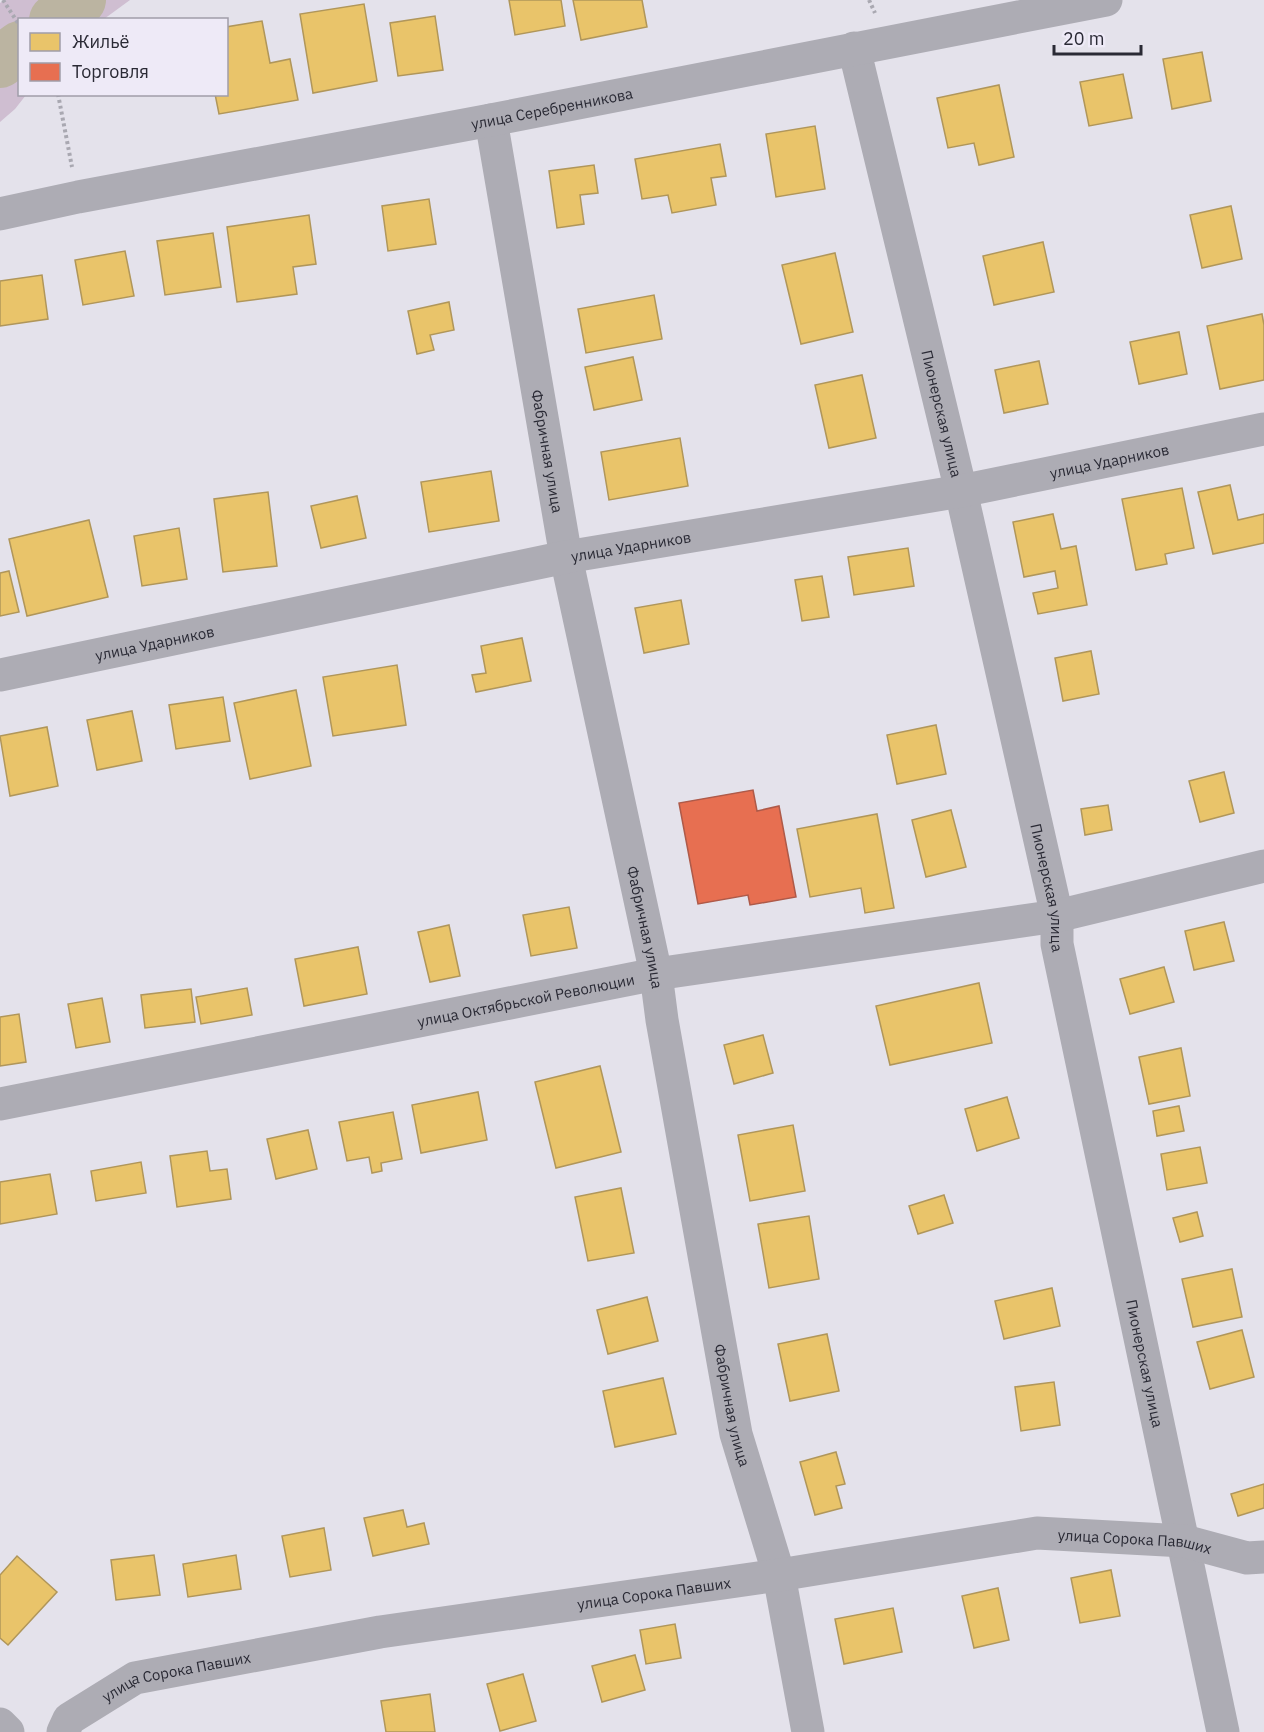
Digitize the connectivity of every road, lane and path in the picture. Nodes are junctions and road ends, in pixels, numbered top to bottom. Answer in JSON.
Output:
{"nodes":[{"id":1,"x":3,"y":0,"type":"edge"},
{"id":2,"x":1106,"y":0,"type":"edge"},
{"id":3,"x":18,"y":23,"type":"edge"},
{"id":4,"x":854,"y":48,"type":"junction"},
{"id":5,"x":58,"y":96,"type":"edge"},
{"id":6,"x":491,"y":120,"type":"junction"},
{"id":7,"x":78,"y":197,"type":"junction"},
{"id":8,"x":0,"y":214,"type":"edge"},
{"id":9,"x":1264,"y":429,"type":"edge"},
{"id":10,"x":961,"y":491,"type":"junction"},
{"id":11,"x":567,"y":557,"type":"junction"},
{"id":12,"x":0,"y":675,"type":"edge"},
{"id":13,"x":1264,"y":866,"type":"edge"},
{"id":14,"x":1058,"y":916,"type":"junction"},
{"id":15,"x":656,"y":974,"type":"junction"},
{"id":16,"x":0,"y":1104,"type":"edge"},
{"id":17,"x":1184,"y":1541,"type":"junction"},
{"id":18,"x":1264,"y":1557,"type":"edge"},
{"id":19,"x":779,"y":1575,"type":"junction"},
{"id":20,"x":0,"y":1724,"type":"edge"},
{"id":21,"x":8,"y":1732,"type":"edge"},
{"id":22,"x":63,"y":1732,"type":"edge"},
{"id":23,"x":808,"y":1732,"type":"edge"},
{"id":24,"x":1223,"y":1732,"type":"edge"}],
"edges":[{"from":1,"to":3,"type":"path"},
{"from":2,"to":4,"type":"street","name":"улица Серебренникова"},
{"from":4,"to":6,"type":"street","name":"улица Серебренникова"},
{"from":4,"to":10,"type":"street","name":"Пионерская улица"},
{"from":5,"to":7,"type":"path"},
{"from":6,"to":7,"type":"street","name":"улица Серебренникова"},
{"from":6,"to":11,"type":"street","name":"Фабричная улица"},
{"from":7,"to":8,"type":"street","name":"улица Серебренникова"},
{"from":9,"to":10,"type":"street","name":"улица Ударников"},
{"from":10,"to":11,"type":"street","name":"улица Ударников"},
{"from":10,"to":14,"type":"street","name":"Пионерская улица"},
{"from":11,"to":12,"type":"street","name":"улица Ударников"},
{"from":11,"to":15,"type":"street","name":"Фабричная улица"},
{"from":13,"to":14,"type":"street","name":"улица Октябрьской Революции"},
{"from":14,"to":15,"type":"street","name":"улица Октябрьской Революции"},
{"from":14,"to":17,"type":"street","name":"Пионерская улица"},
{"from":15,"to":16,"type":"street","name":"улица Октябрьской Революции"},
{"from":15,"to":19,"type":"street","name":"Фабричная улица"},
{"from":17,"to":18,"type":"street","name":"улица Сорока Павших"},
{"from":17,"to":19,"type":"street","name":"улица Сорока Павших"},
{"from":17,"to":24,"type":"street","name":"Пионерская улица"},
{"from":19,"to":22,"type":"street","name":"улица Сорока Павших"},
{"from":19,"to":23,"type":"street","name":"Фабричная улица"},
{"from":20,"to":21,"type":"street"}]}
